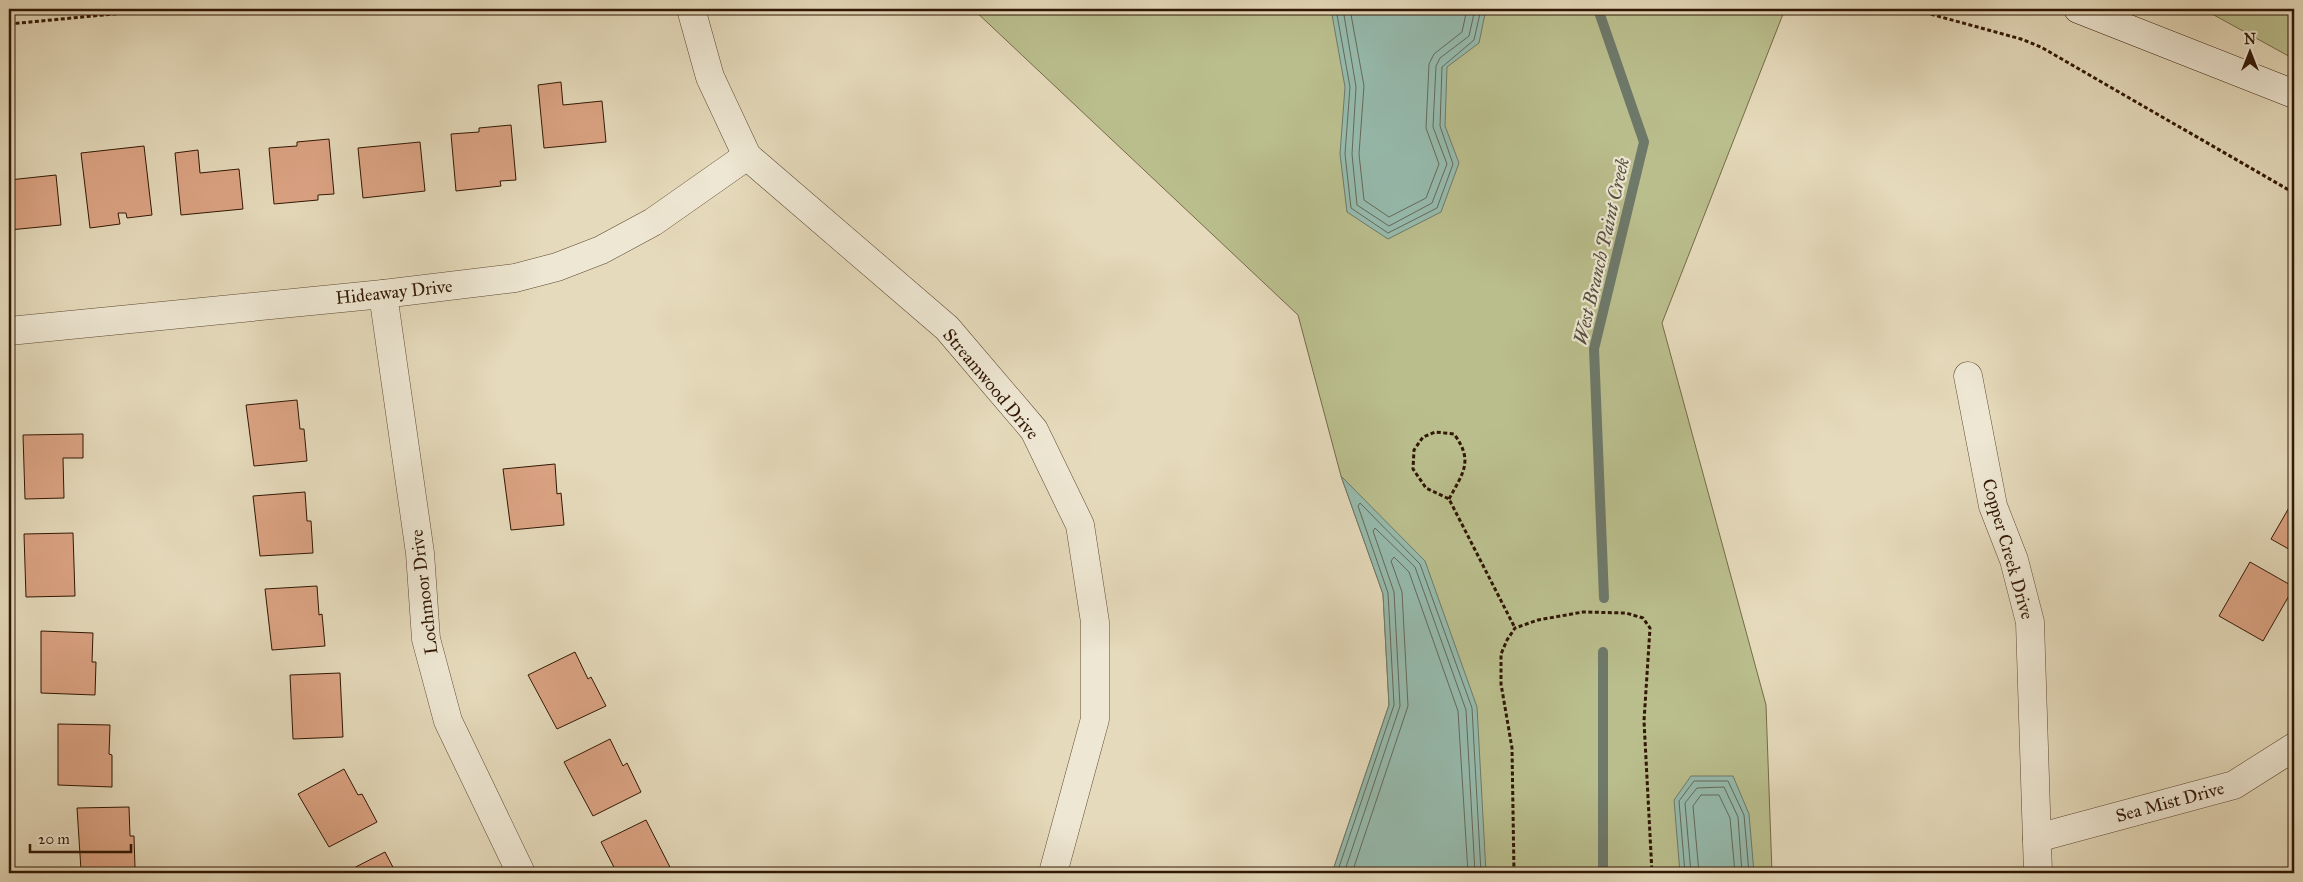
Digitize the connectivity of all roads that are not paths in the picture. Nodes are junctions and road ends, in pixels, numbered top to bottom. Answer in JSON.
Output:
{"nodes":[{"id":1,"x":691,"y":9,"type":"edge"},
{"id":2,"x":2078,"y":9,"type":"edge"},
{"id":3,"x":2294,"y":94,"type":"edge"},
{"id":4,"x":747,"y":156,"type":"junction"},
{"id":5,"x":383,"y":294,"type":"junction"},
{"id":6,"x":9,"y":331,"type":"edge"},
{"id":7,"x":1968,"y":376,"type":"dead end"},
{"id":8,"x":2294,"y":747,"type":"edge"},
{"id":9,"x":2037,"y":838,"type":"junction"},
{"id":10,"x":521,"y":873,"type":"edge"},
{"id":11,"x":1054,"y":873,"type":"edge"},
{"id":12,"x":2038,"y":873,"type":"edge"}],
"edges":[{"from":1,"to":4,"type":"street","name":"Streamwood Drive"},
{"from":2,"to":3,"type":"street"},
{"from":4,"to":5,"type":"street","name":"Hideaway Drive"},
{"from":4,"to":11,"type":"street","name":"Streamwood Drive"},
{"from":5,"to":6,"type":"street","name":"Hideaway Drive"},
{"from":5,"to":10,"type":"street","name":"Lochmoor Drive"},
{"from":7,"to":9,"type":"street","name":"Copper Creek Drive"},
{"from":8,"to":9,"type":"street","name":"Sea Mist Drive"},
{"from":9,"to":12,"type":"street","name":"Copper Creek Drive"}]}
